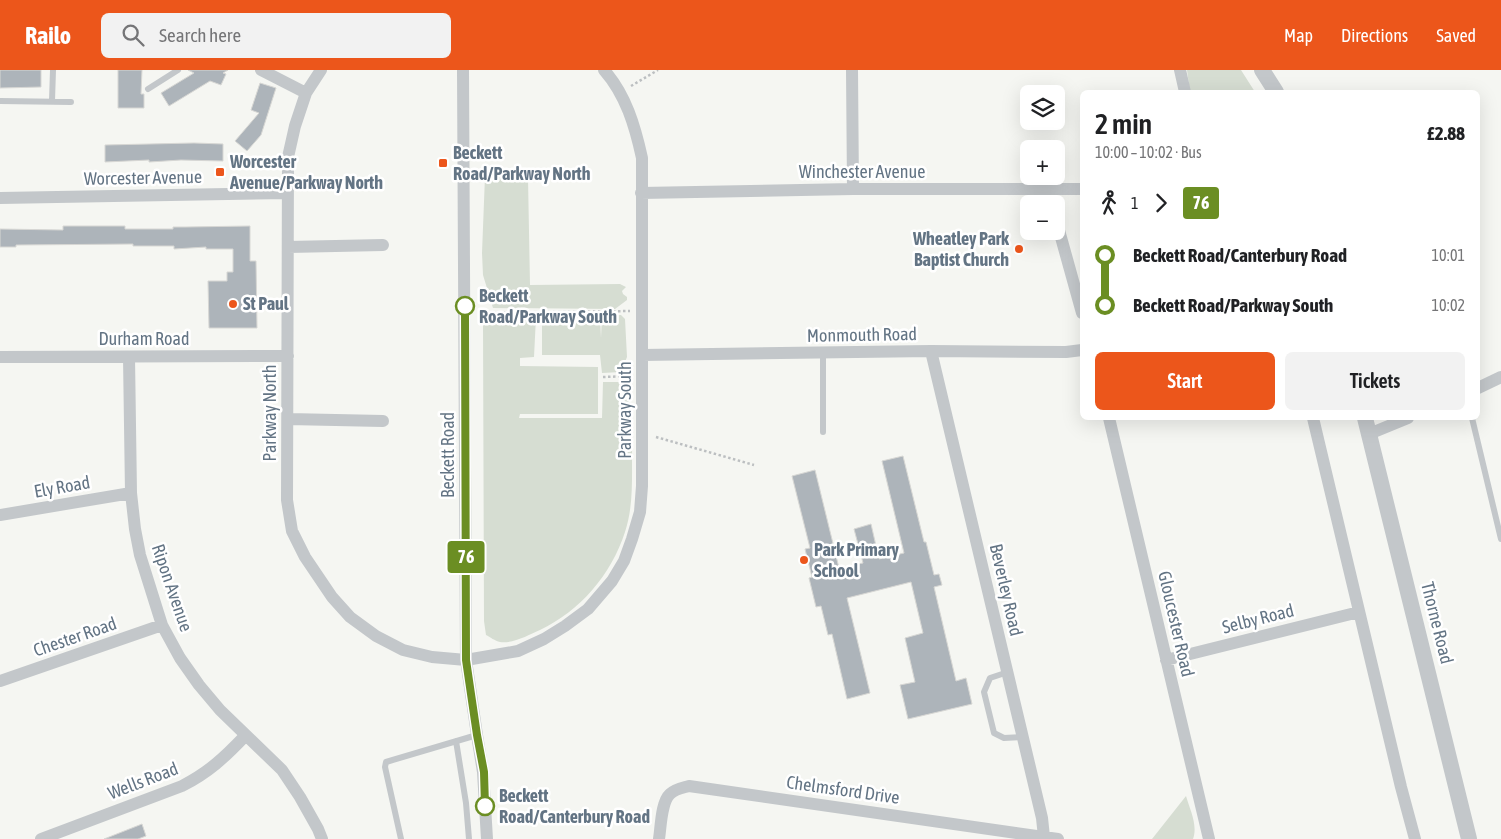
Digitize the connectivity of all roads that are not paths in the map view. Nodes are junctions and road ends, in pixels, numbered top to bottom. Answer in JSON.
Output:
{"nodes":[{"id":1,"x":53,"y":70,"type":"edge"},
{"id":2,"x":178,"y":70,"type":"edge"},
{"id":3,"x":261,"y":70,"type":"edge"},
{"id":4,"x":321,"y":70,"type":"edge"},
{"id":5,"x":463,"y":70,"type":"edge"},
{"id":6,"x":604,"y":70,"type":"edge"},
{"id":7,"x":852,"y":70,"type":"edge"},
{"id":8,"x":1180,"y":70,"type":"edge"},
{"id":9,"x":1262,"y":70,"type":"edge"},
{"id":10,"x":148,"y":90,"type":"dead end"},
{"id":11,"x":1185,"y":90,"type":"edge"},
{"id":12,"x":1275,"y":90,"type":"edge"},
{"id":13,"x":306,"y":93,"type":"junction"},
{"id":14,"x":0,"y":101,"type":"edge"},
{"id":15,"x":52,"y":101,"type":"junction"},
{"id":16,"x":71,"y":102,"type":"dead end"},
{"id":17,"x":854,"y":189,"type":"junction"},
{"id":18,"x":1055,"y":189,"type":"junction"},
{"id":19,"x":1080,"y":189,"type":"edge"},
{"id":20,"x":287,"y":193,"type":"junction"},
{"id":21,"x":642,"y":193,"type":"junction"},
{"id":22,"x":1055,"y":195,"type":"edge"},
{"id":23,"x":0,"y":198,"type":"edge"},
{"id":24,"x":1063,"y":240,"type":"edge"},
{"id":25,"x":383,"y":245,"type":"dead end"},
{"id":26,"x":288,"y":247,"type":"junction"},
{"id":27,"x":1080,"y":306,"type":"edge"},
{"id":28,"x":1080,"y":350,"type":"edge"},
{"id":29,"x":931,"y":351,"type":"junction"},
{"id":30,"x":823,"y":353,"type":"junction"},
{"id":31,"x":642,"y":355,"type":"junction"},
{"id":32,"x":288,"y":356,"type":"junction"},
{"id":33,"x":0,"y":357,"type":"edge"},
{"id":34,"x":129,"y":357,"type":"junction"},
{"id":35,"x":1501,"y":377,"type":"edge"},
{"id":36,"x":1480,"y":387,"type":"edge"},
{"id":37,"x":288,"y":418,"type":"junction"},
{"id":38,"x":1109,"y":420,"type":"edge"},
{"id":39,"x":1312,"y":420,"type":"edge"},
{"id":40,"x":1366,"y":420,"type":"edge"},
{"id":41,"x":1403,"y":420,"type":"edge"},
{"id":42,"x":1472,"y":420,"type":"edge"},
{"id":43,"x":383,"y":421,"type":"dead end"},
{"id":44,"x":823,"y":432,"type":"dead end"},
{"id":45,"x":1369,"y":434,"type":"junction"},
{"id":46,"x":130,"y":493,"type":"junction"},
{"id":47,"x":0,"y":515,"type":"edge"},
{"id":48,"x":1501,"y":539,"type":"edge"},
{"id":49,"x":1359,"y":612,"type":"junction"},
{"id":50,"x":162,"y":625,"type":"junction"},
{"id":51,"x":466,"y":660,"type":"junction"},
{"id":52,"x":1166,"y":660,"type":"junction"},
{"id":53,"x":1008,"y":672,"type":"junction"},
{"id":54,"x":0,"y":681,"type":"edge"},
{"id":55,"x":477,"y":735,"type":"junction"},
{"id":56,"x":246,"y":736,"type":"junction"},
{"id":57,"x":1023,"y":736,"type":"junction"},
{"id":58,"x":456,"y":741,"type":"junction"},
{"id":59,"x":1044,"y":837,"type":"junction"},
{"id":60,"x":41,"y":839,"type":"edge"},
{"id":61,"x":322,"y":839,"type":"edge"},
{"id":62,"x":402,"y":839,"type":"edge"},
{"id":63,"x":469,"y":839,"type":"edge"},
{"id":64,"x":487,"y":839,"type":"edge"},
{"id":65,"x":659,"y":839,"type":"edge"},
{"id":66,"x":1058,"y":839,"type":"edge"},
{"id":67,"x":1209,"y":839,"type":"edge"},
{"id":68,"x":1415,"y":839,"type":"edge"},
{"id":69,"x":1469,"y":839,"type":"edge"}],
"edges":[{"from":1,"to":15,"type":"lane"},
{"from":2,"to":10,"type":"lane"},
{"from":3,"to":13,"type":"street"},
{"from":4,"to":13,"type":"street","name":"Parkway North"},
{"from":5,"to":51,"type":"street","name":"Beckett Road"},
{"from":6,"to":21,"type":"street","name":"Parkway South"},
{"from":7,"to":17,"type":"street"},
{"from":8,"to":11,"type":"street"},
{"from":9,"to":12,"type":"street"},
{"from":13,"to":20,"type":"street","name":"Parkway North"},
{"from":14,"to":15,"type":"lane"},
{"from":15,"to":16,"type":"lane"},
{"from":17,"to":18,"type":"street","name":"Winchester Avenue"},
{"from":17,"to":21,"type":"street","name":"Winchester Avenue"},
{"from":18,"to":19,"type":"street","name":"Winchester Avenue"},
{"from":18,"to":22,"type":"street"},
{"from":20,"to":23,"type":"street","name":"Worcester Avenue"},
{"from":20,"to":26,"type":"street","name":"Parkway North"},
{"from":21,"to":31,"type":"street","name":"Parkway South"},
{"from":24,"to":27,"type":"street"},
{"from":25,"to":26,"type":"street"},
{"from":26,"to":32,"type":"street","name":"Parkway North"},
{"from":28,"to":29,"type":"street","name":"Monmouth Road"},
{"from":29,"to":30,"type":"street","name":"Monmouth Road"},
{"from":29,"to":53,"type":"street","name":"Beverley Road"},
{"from":30,"to":31,"type":"street","name":"Monmouth Road"},
{"from":30,"to":44,"type":"lane"},
{"from":31,"to":51,"type":"street","name":"Parkway South"},
{"from":32,"to":34,"type":"street","name":"Durham Road"},
{"from":32,"to":37,"type":"street","name":"Parkway North"},
{"from":33,"to":34,"type":"street","name":"Durham Road"},
{"from":34,"to":46,"type":"street","name":"Ripon Avenue"},
{"from":35,"to":36,"type":"street"},
{"from":37,"to":43,"type":"street"},
{"from":37,"to":51,"type":"street","name":"Parkway North"},
{"from":38,"to":52,"type":"street","name":"Gloucester Road"},
{"from":39,"to":49,"type":"street"},
{"from":40,"to":45,"type":"street","name":"Thorne Road"},
{"from":41,"to":45,"type":"street"},
{"from":42,"to":48,"type":"lane"},
{"from":45,"to":69,"type":"street","name":"Thorne Road"},
{"from":46,"to":47,"type":"street","name":"Ely Road"},
{"from":46,"to":50,"type":"street","name":"Ripon Avenue"},
{"from":49,"to":52,"type":"street","name":"Selby Road"},
{"from":49,"to":68,"type":"street"},
{"from":50,"to":54,"type":"street","name":"Chester Road"},
{"from":50,"to":56,"type":"street","name":"Ripon Avenue"},
{"from":51,"to":55,"type":"street","name":"Beckett Road"},
{"from":52,"to":67,"type":"street","name":"Gloucester Road"},
{"from":53,"to":57,"type":"street","name":"Beverley Road"},
{"from":53,"to":57,"type":"lane"},
{"from":55,"to":58,"type":"lane"},
{"from":55,"to":64,"type":"street","name":"Beckett Road"},
{"from":56,"to":60,"type":"street","name":"Wells Road"},
{"from":56,"to":61,"type":"street","name":"Ripon Avenue"},
{"from":57,"to":59,"type":"street","name":"Beverley Road"},
{"from":58,"to":62,"type":"lane"},
{"from":58,"to":63,"type":"lane"},
{"from":59,"to":65,"type":"street","name":"Chelmsford Drive"},
{"from":59,"to":66,"type":"street","name":"Chelmsford Drive"}]}
